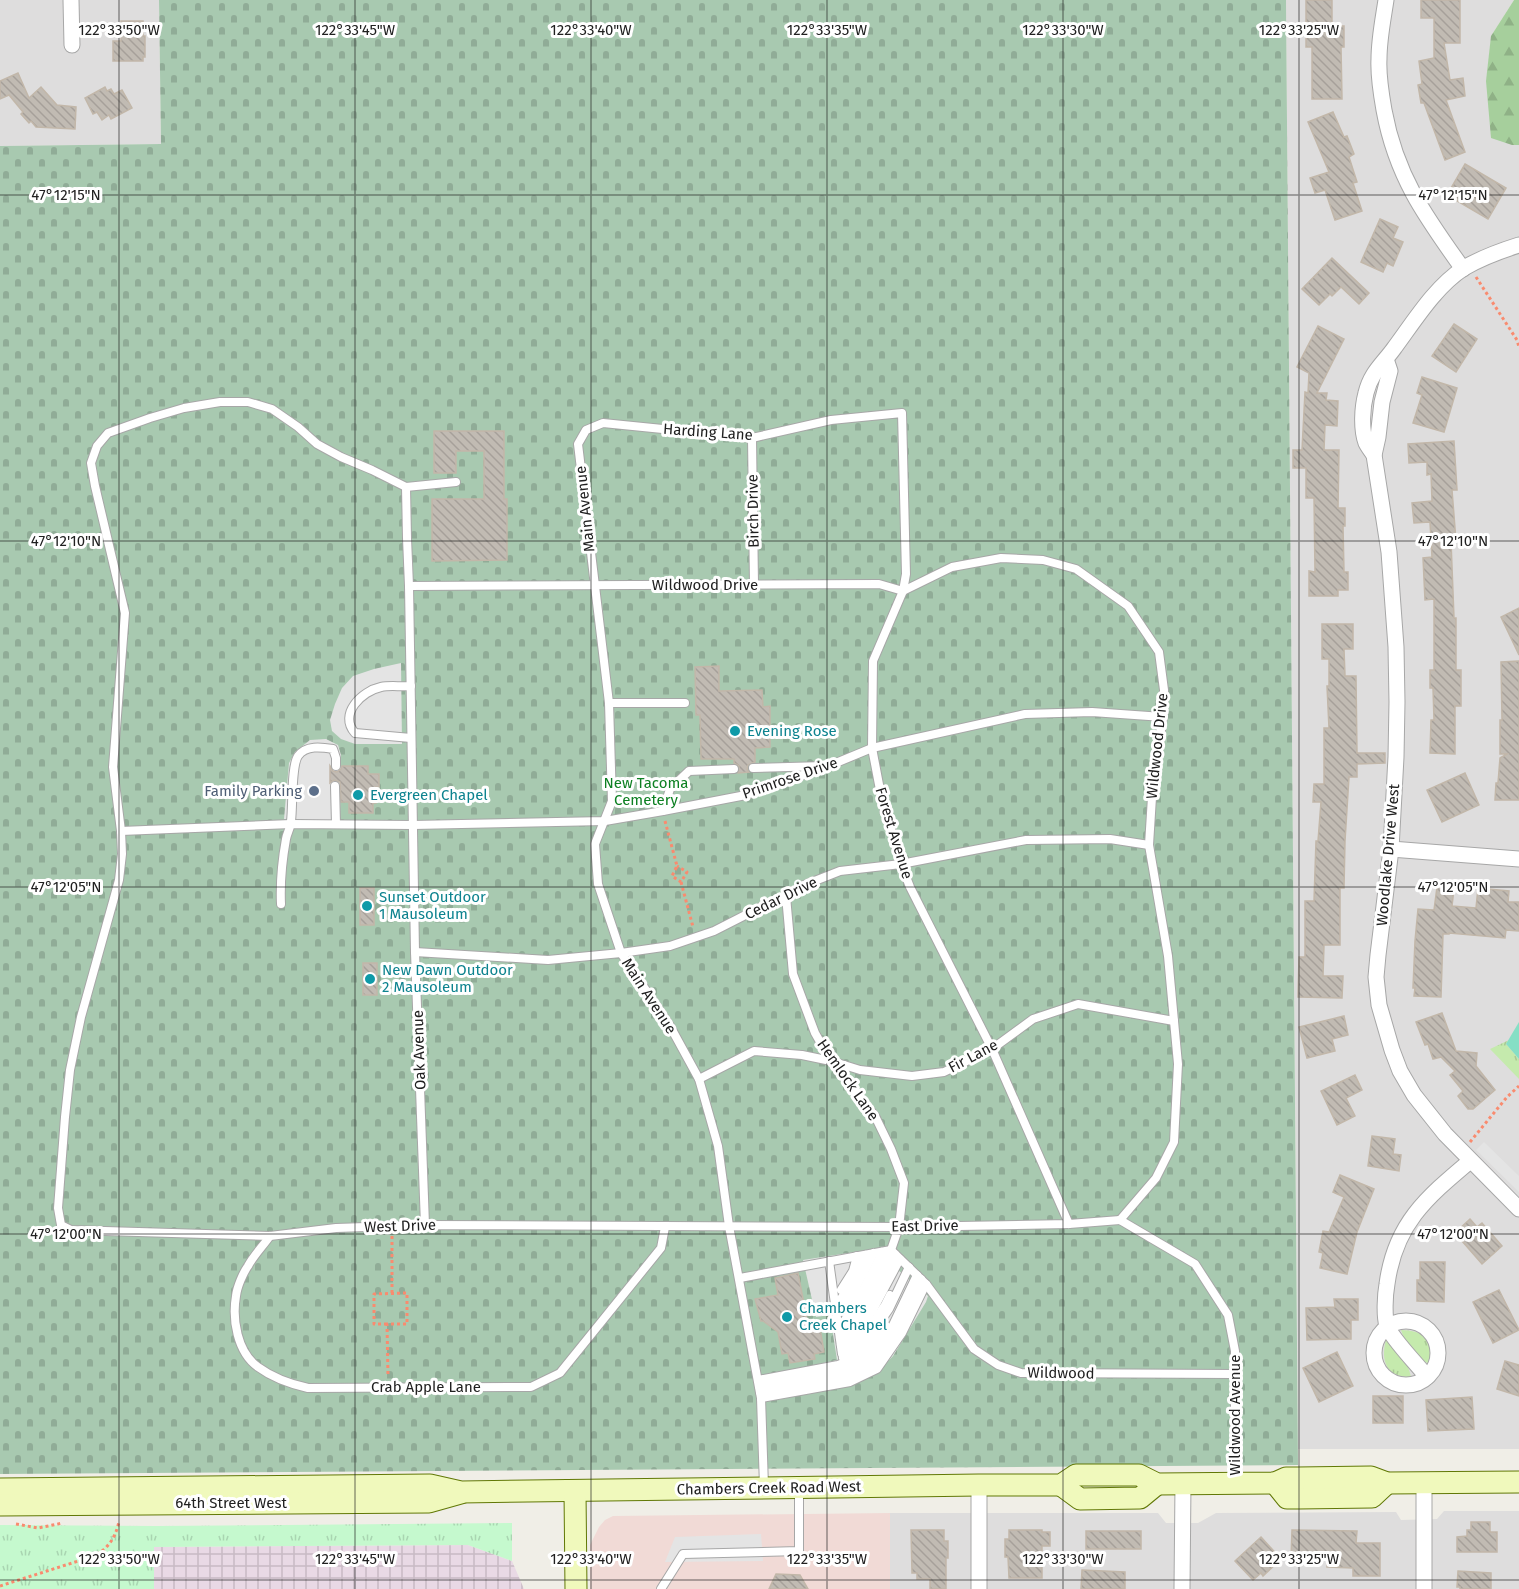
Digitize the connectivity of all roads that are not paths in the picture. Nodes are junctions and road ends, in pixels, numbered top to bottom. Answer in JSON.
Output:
{"nodes":[{"id":1,"x":71,"y":0,"type":"edge"},
{"id":2,"x":1386,"y":0,"type":"edge"},
{"id":3,"x":72,"y":45,"type":"dead end"},
{"id":4,"x":1519,"y":245,"type":"edge"},
{"id":5,"x":1466,"y":267,"type":"junction"},
{"id":6,"x":902,"y":413,"type":"joint"},
{"id":7,"x":586,"y":430,"type":"joint"},
{"id":8,"x":752,"y":438,"type":"junction"},
{"id":9,"x":456,"y":482,"type":"dead end"},
{"id":10,"x":406,"y":487,"type":"junction"},
{"id":11,"x":594,"y":585,"type":"junction"},
{"id":12,"x":754,"y":585,"type":"junction"},
{"id":13,"x":409,"y":586,"type":"junction"},
{"id":14,"x":903,"y":591,"type":"junction"},
{"id":15,"x":411,"y":686,"type":"junction"},
{"id":16,"x":609,"y":703,"type":"junction"},
{"id":17,"x":685,"y":703,"type":"dead end"},
{"id":18,"x":1163,"y":717,"type":"junction"},
{"id":19,"x":411,"y":738,"type":"junction"},
{"id":20,"x":872,"y":748,"type":"junction"},
{"id":21,"x":831,"y":765,"type":"junction"},
{"id":22,"x":336,"y":766,"type":"dead end"},
{"id":23,"x":753,"y":768,"type":"dead end"},
{"id":24,"x":734,"y":769,"type":"dead end"},
{"id":25,"x":335,"y":786,"type":"dead end"},
{"id":26,"x":663,"y":811,"type":"junction"},
{"id":27,"x":605,"y":821,"type":"junction"},
{"id":28,"x":291,"y":824,"type":"junction"},
{"id":29,"x":336,"y":824,"type":"junction"},
{"id":30,"x":412,"y":825,"type":"junction"},
{"id":31,"x":121,"y":831,"type":"junction"},
{"id":32,"x":1149,"y":845,"type":"junction"},
{"id":33,"x":1391,"y":849,"type":"junction"},
{"id":34,"x":1519,"y":858,"type":"edge"},
{"id":35,"x":901,"y":864,"type":"junction"},
{"id":36,"x":786,"y":896,"type":"junction"},
{"id":37,"x":281,"y":904,"type":"dead end"},
{"id":38,"x":415,"y":952,"type":"junction"},
{"id":39,"x":621,"y":953,"type":"junction"},
{"id":40,"x":1174,"y":1021,"type":"junction"},
{"id":41,"x":992,"y":1048,"type":"junction"},
{"id":42,"x":831,"y":1061,"type":"junction"},
{"id":43,"x":699,"y":1079,"type":"junction"},
{"id":44,"x":1466,"y":1156,"type":"junction"},
{"id":45,"x":1519,"y":1209,"type":"edge"},
{"id":46,"x":1120,"y":1220,"type":"junction"},
{"id":47,"x":1069,"y":1224,"type":"junction"},
{"id":48,"x":425,"y":1225,"type":"junction"},
{"id":49,"x":729,"y":1226,"type":"junction"},
{"id":50,"x":665,"y":1227,"type":"junction"},
{"id":51,"x":899,"y":1227,"type":"junction"},
{"id":52,"x":270,"y":1236,"type":"junction"},
{"id":53,"x":870,"y":1254,"type":"junction"},
{"id":54,"x":829,"y":1261,"type":"junction"},
{"id":55,"x":909,"y":1267,"type":"junction"},
{"id":56,"x":740,"y":1278,"type":"junction"},
{"id":57,"x":836,"y":1307,"type":"junction"},
{"id":58,"x":1388,"y":1326,"type":"junction"},
{"id":59,"x":840,"y":1345,"type":"junction"},
{"id":60,"x":1235,"y":1374,"type":"junction"},
{"id":61,"x":1427,"y":1377,"type":"junction"},
{"id":62,"x":760,"y":1389,"type":"junction"},
{"id":63,"x":1519,"y":1482,"type":"edge"},
{"id":64,"x":1424,"y":1483,"type":"junction"},
{"id":65,"x":1184,"y":1484,"type":"junction"},
{"id":66,"x":1235,"y":1484,"type":"junction"},
{"id":67,"x":979,"y":1485,"type":"junction"},
{"id":68,"x":799,"y":1487,"type":"junction"},
{"id":69,"x":764,"y":1488,"type":"junction"},
{"id":70,"x":0,"y":1489,"type":"edge"},
{"id":71,"x":575,"y":1491,"type":"junction"},
{"id":72,"x":461,"y":1492,"type":"junction"},
{"id":73,"x":0,"y":1505,"type":"edge"},
{"id":74,"x":576,"y":1589,"type":"edge"},
{"id":75,"x":661,"y":1589,"type":"edge"},
{"id":76,"x":979,"y":1589,"type":"edge"},
{"id":77,"x":1182,"y":1589,"type":"edge"},
{"id":78,"x":1424,"y":1589,"type":"edge"}],
"edges":[{"from":1,"to":3,"type":"street"},
{"from":2,"to":5,"type":"street"},
{"from":4,"to":5,"type":"street","name":"Woodlake Drive West"},
{"from":5,"to":33,"type":"street","name":"Woodlake Drive West"},
{"from":6,"to":8,"type":"lane","name":"Harding Lane"},
{"from":6,"to":14,"type":"lane","name":"Forest Avenue"},
{"from":7,"to":8,"type":"lane","name":"Harding Lane"},
{"from":7,"to":11,"type":"lane","name":"Main Avenue"},
{"from":8,"to":12,"type":"lane","name":"Birch Drive"},
{"from":9,"to":10,"type":"lane"},
{"from":10,"to":13,"type":"lane","name":"Oak Avenue"},
{"from":10,"to":31,"type":"lane"},
{"from":11,"to":12,"type":"lane","name":"Wildwood Drive"},
{"from":11,"to":13,"type":"lane","name":"Wildwood Drive"},
{"from":11,"to":16,"type":"lane","name":"Main Avenue"},
{"from":12,"to":14,"type":"lane","name":"Wildwood Drive"},
{"from":13,"to":15,"type":"lane","name":"Oak Avenue"},
{"from":14,"to":18,"type":"lane","name":"Wildwood Drive"},
{"from":14,"to":20,"type":"lane","name":"Forest Avenue"},
{"from":15,"to":19,"type":"lane","name":"Oak Avenue"},
{"from":15,"to":19,"type":"lane"},
{"from":16,"to":17,"type":"lane"},
{"from":16,"to":27,"type":"lane","name":"Main Avenue"},
{"from":18,"to":20,"type":"lane","name":"Primrose Drive"},
{"from":18,"to":32,"type":"lane","name":"Wildwood Drive"},
{"from":19,"to":30,"type":"lane","name":"Oak Avenue"},
{"from":20,"to":21,"type":"lane","name":"Primrose Drive"},
{"from":20,"to":35,"type":"lane","name":"Forest Avenue"},
{"from":21,"to":23,"type":"lane"},
{"from":21,"to":26,"type":"lane","name":"Primrose Drive"},
{"from":22,"to":28,"type":"lane"},
{"from":24,"to":26,"type":"lane"},
{"from":25,"to":29,"type":"lane"},
{"from":26,"to":27,"type":"lane","name":"Primrose Drive"},
{"from":27,"to":30,"type":"lane","name":"Primrose Drive"},
{"from":27,"to":39,"type":"lane","name":"Main Avenue"},
{"from":28,"to":29,"type":"lane","name":"Primrose Drive"},
{"from":28,"to":31,"type":"lane","name":"Primrose Drive"},
{"from":28,"to":37,"type":"lane"},
{"from":29,"to":30,"type":"lane","name":"Primrose Drive"},
{"from":30,"to":38,"type":"lane","name":"Oak Avenue"},
{"from":31,"to":52,"type":"lane","name":"West Drive"},
{"from":32,"to":35,"type":"lane","name":"Cedar Drive"},
{"from":32,"to":40,"type":"lane","name":"Wildwood Drive"},
{"from":33,"to":34,"type":"street"},
{"from":33,"to":44,"type":"street","name":"Woodlake Drive West"},
{"from":35,"to":36,"type":"lane","name":"Cedar Drive"},
{"from":35,"to":41,"type":"lane","name":"Forest Avenue"},
{"from":36,"to":39,"type":"lane","name":"Cedar Drive"},
{"from":36,"to":42,"type":"lane","name":"Hemlock Lane"},
{"from":38,"to":39,"type":"lane","name":"Cedar Drive"},
{"from":38,"to":48,"type":"lane","name":"Oak Avenue"},
{"from":39,"to":43,"type":"lane","name":"Main Avenue"},
{"from":40,"to":41,"type":"lane","name":"Fir Lane"},
{"from":40,"to":46,"type":"lane","name":"Wildwood Drive"},
{"from":41,"to":42,"type":"lane","name":"Fir Lane"},
{"from":41,"to":47,"type":"lane","name":"Forest Avenue"},
{"from":42,"to":43,"type":"lane","name":"Fir Lane"},
{"from":42,"to":51,"type":"lane","name":"Hemlock Lane"},
{"from":43,"to":49,"type":"lane","name":"Main Avenue"},
{"from":44,"to":45,"type":"street","name":"Woodlake Drive West"},
{"from":44,"to":58,"type":"street"},
{"from":46,"to":47,"type":"lane","name":"East Drive"},
{"from":46,"to":60,"type":"lane","name":"Wildwood Avenue"},
{"from":47,"to":51,"type":"lane","name":"East Drive"},
{"from":48,"to":50,"type":"lane","name":"West Drive"},
{"from":48,"to":52,"type":"lane","name":"West Drive"},
{"from":49,"to":50,"type":"lane","name":"West Drive"},
{"from":49,"to":51,"type":"lane","name":"East Drive"},
{"from":49,"to":56,"type":"lane","name":"Main Avenue"},
{"from":50,"to":52,"type":"lane","name":"Crab Apple Lane"},
{"from":51,"to":55,"type":"lane"},
{"from":53,"to":54,"type":"lane"},
{"from":53,"to":55,"type":"lane"},
{"from":53,"to":57,"type":"lane"},
{"from":53,"to":57,"type":"lane"},
{"from":53,"to":59,"type":"lane"},
{"from":54,"to":56,"type":"lane"},
{"from":54,"to":57,"type":"lane"},
{"from":55,"to":59,"type":"lane"},
{"from":55,"to":59,"type":"lane"},
{"from":55,"to":59,"type":"lane"},
{"from":55,"to":60,"type":"lane","name":"Wildwood"},
{"from":55,"to":62,"type":"lane"},
{"from":55,"to":62,"type":"lane"},
{"from":56,"to":62,"type":"lane","name":"Main Avenue"},
{"from":57,"to":59,"type":"lane"},
{"from":58,"to":61,"type":"street"},
{"from":58,"to":61,"type":"street"},
{"from":58,"to":61,"type":"street"},
{"from":59,"to":62,"type":"lane"},
{"from":60,"to":66,"type":"lane","name":"Wildwood Avenue"},
{"from":62,"to":69,"type":"lane","name":"Main Avenue"},
{"from":63,"to":64,"type":"street","name":"Chambers Creek Road West"},
{"from":64,"to":66,"type":"street","name":"Chambers Creek Road West"},
{"from":64,"to":78,"type":"street"},
{"from":65,"to":66,"type":"street","name":"Chambers Creek Road West"},
{"from":65,"to":67,"type":"street","name":"Chambers Creek Road West"},
{"from":65,"to":77,"type":"street"},
{"from":67,"to":68,"type":"street","name":"Chambers Creek Road West"},
{"from":67,"to":76,"type":"street"},
{"from":68,"to":69,"type":"street","name":"Chambers Creek Road West"},
{"from":68,"to":75,"type":"lane"},
{"from":69,"to":71,"type":"street","name":"Chambers Creek Road West"},
{"from":70,"to":72,"type":"street","name":"64th Street West"},
{"from":71,"to":72,"type":"street","name":"64th Street West"},
{"from":71,"to":74,"type":"street"},
{"from":72,"to":73,"type":"street","name":"64th Street West"}]}
